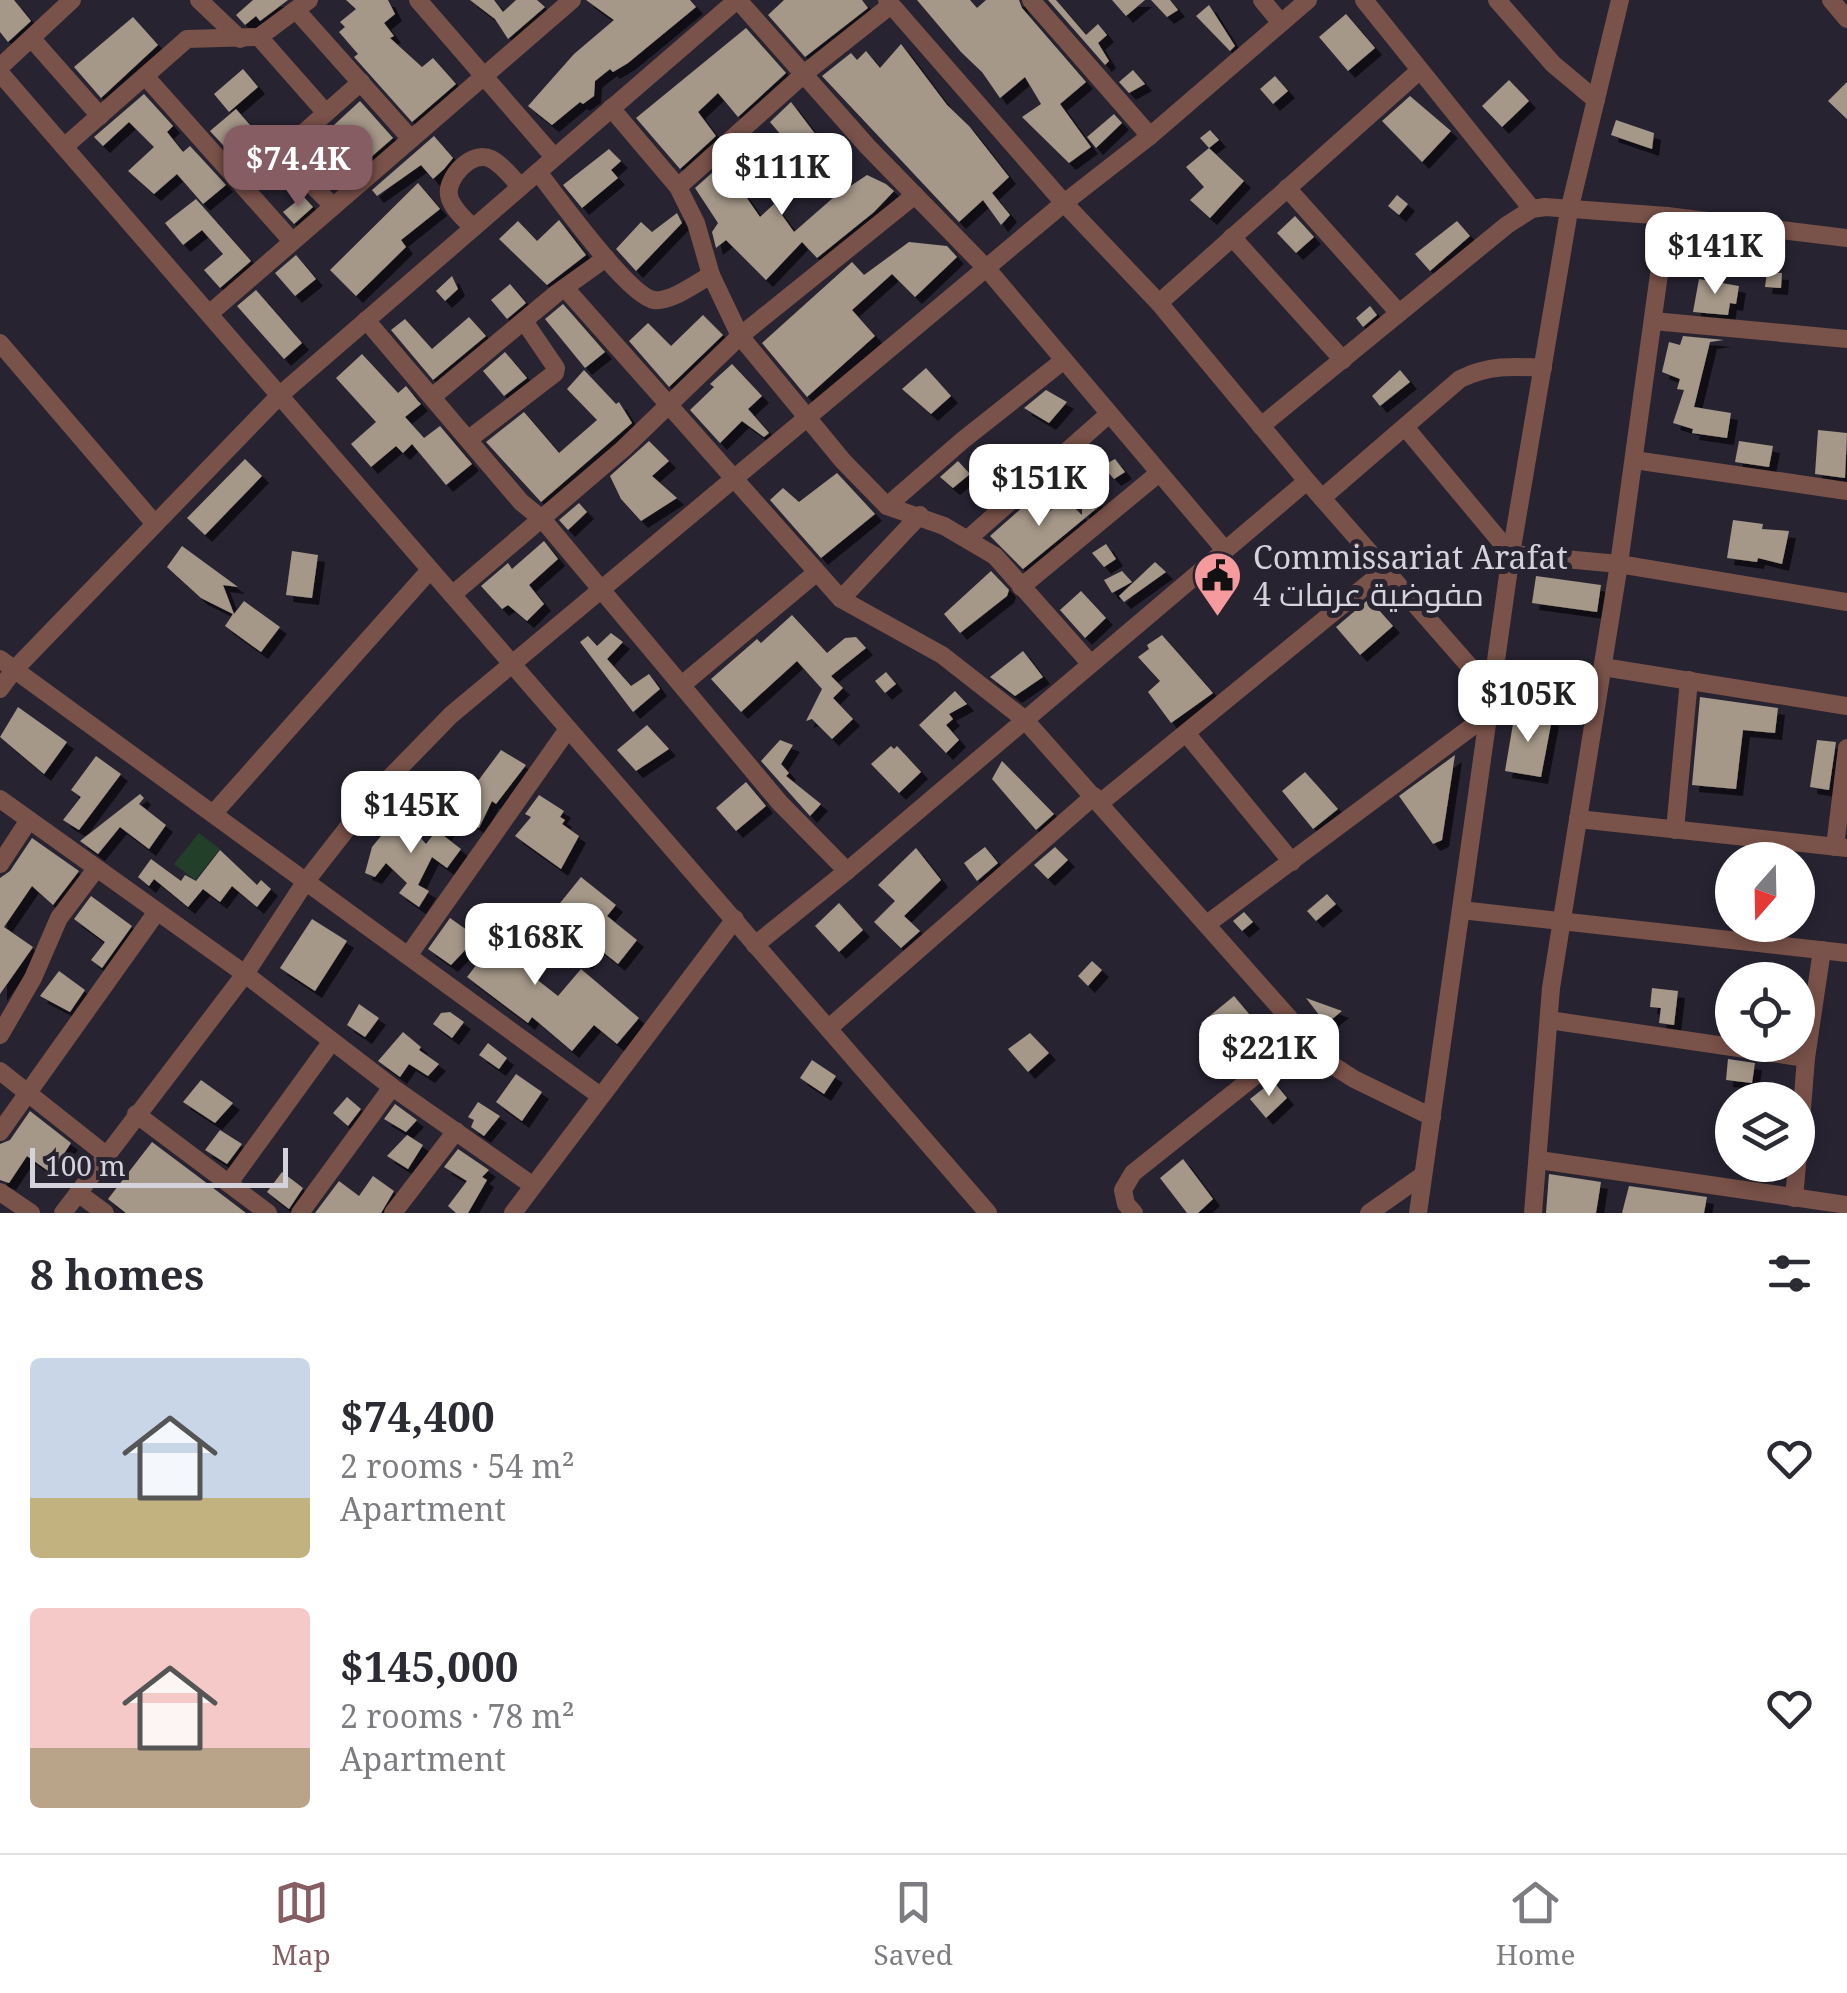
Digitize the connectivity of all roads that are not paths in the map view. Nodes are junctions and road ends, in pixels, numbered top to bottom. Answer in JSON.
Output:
{"nodes":[{"id":1,"x":199,"y":0,"type":"edge"},
{"id":2,"x":418,"y":0,"type":"edge"},
{"id":3,"x":737,"y":0,"type":"edge"},
{"id":4,"x":1032,"y":0,"type":"edge"},
{"id":5,"x":1262,"y":0,"type":"edge"},
{"id":6,"x":1308,"y":0,"type":"edge"},
{"id":7,"x":1364,"y":0,"type":"edge"},
{"id":8,"x":1497,"y":0,"type":"edge"},
{"id":9,"x":1620,"y":0,"type":"edge"},
{"id":10,"x":1832,"y":0,"type":"edge"},
{"id":11,"x":70,"y":1,"type":"edge"},
{"id":12,"x":889,"y":2,"type":"edge"},
{"id":13,"x":563,"y":3,"type":"edge"},
{"id":14,"x":303,"y":5,"type":"edge"},
{"id":15,"x":1847,"y":19,"type":"edge"},
{"id":16,"x":1281,"y":23,"type":"junction"},
{"id":17,"x":249,"y":38,"type":"junction"},
{"id":18,"x":32,"y":39,"type":"junction"},
{"id":19,"x":0,"y":70,"type":"edge"},
{"id":20,"x":1420,"y":71,"type":"junction"},
{"id":21,"x":805,"y":73,"type":"junction"},
{"id":22,"x":145,"y":76,"type":"junction"},
{"id":23,"x":485,"y":77,"type":"junction"},
{"id":24,"x":361,"y":82,"type":"junction"},
{"id":25,"x":1596,"y":100,"type":"junction"},
{"id":26,"x":612,"y":108,"type":"junction"},
{"id":27,"x":326,"y":113,"type":"junction"},
{"id":28,"x":100,"y":116,"type":"junction"},
{"id":29,"x":1150,"y":136,"type":"junction"},
{"id":30,"x":411,"y":139,"type":"junction"},
{"id":31,"x":64,"y":148,"type":"junction"},
{"id":32,"x":554,"y":157,"type":"junction"},
{"id":33,"x":538,"y":172,"type":"junction"},
{"id":34,"x":520,"y":186,"type":"junction"},
{"id":35,"x":678,"y":187,"type":"junction"},
{"id":36,"x":1287,"y":188,"type":"junction"},
{"id":37,"x":914,"y":195,"type":"junction"},
{"id":38,"x":1064,"y":204,"type":"junction"},
{"id":39,"x":332,"y":205,"type":"junction"},
{"id":40,"x":1532,"y":209,"type":"junction"},
{"id":41,"x":1570,"y":211,"type":"junction"},
{"id":42,"x":1667,"y":216,"type":"junction"},
{"id":43,"x":473,"y":228,"type":"junction"},
{"id":44,"x":1232,"y":237,"type":"junction"},
{"id":45,"x":1847,"y":238,"type":"edge"},
{"id":46,"x":291,"y":240,"type":"junction"},
{"id":47,"x":606,"y":258,"type":"junction"},
{"id":48,"x":988,"y":270,"type":"junction"},
{"id":49,"x":711,"y":274,"type":"junction"},
{"id":50,"x":565,"y":288,"type":"junction"},
{"id":51,"x":1158,"y":303,"type":"junction"},
{"id":52,"x":1399,"y":313,"type":"junction"},
{"id":53,"x":209,"y":314,"type":"junction"},
{"id":54,"x":366,"y":320,"type":"junction"},
{"id":55,"x":524,"y":321,"type":"junction"},
{"id":56,"x":1653,"y":321,"type":"junction"},
{"id":57,"x":740,"y":336,"type":"junction"},
{"id":58,"x":1847,"y":339,"type":"edge"},
{"id":59,"x":0,"y":343,"type":"edge"},
{"id":60,"x":1064,"y":360,"type":"junction"},
{"id":61,"x":1342,"y":360,"type":"junction"},
{"id":62,"x":1543,"y":368,"type":"junction"},
{"id":63,"x":280,"y":395,"type":"junction"},
{"id":64,"x":432,"y":397,"type":"junction"},
{"id":65,"x":670,"y":407,"type":"junction"},
{"id":66,"x":1109,"y":414,"type":"junction"},
{"id":67,"x":810,"y":418,"type":"junction"},
{"id":68,"x":1261,"y":426,"type":"junction"},
{"id":69,"x":1405,"y":426,"type":"junction"},
{"id":70,"x":469,"y":440,"type":"junction"},
{"id":71,"x":1634,"y":460,"type":"junction"},
{"id":72,"x":1159,"y":473,"type":"junction"},
{"id":73,"x":735,"y":481,"type":"junction"},
{"id":74,"x":1307,"y":481,"type":"junction"},
{"id":75,"x":1847,"y":490,"type":"edge"},
{"id":76,"x":1322,"y":498,"type":"junction"},
{"id":77,"x":887,"y":506,"type":"junction"},
{"id":78,"x":920,"y":516,"type":"junction"},
{"id":79,"x":543,"y":520,"type":"junction"},
{"id":80,"x":155,"y":524,"type":"junction"},
{"id":81,"x":969,"y":538,"type":"junction"},
{"id":82,"x":1225,"y":550,"type":"junction"},
{"id":83,"x":1511,"y":554,"type":"junction"},
{"id":84,"x":1619,"y":564,"type":"junction"},
{"id":85,"x":430,"y":570,"type":"junction"},
{"id":86,"x":1385,"y":570,"type":"junction"},
{"id":87,"x":817,"y":572,"type":"junction"},
{"id":88,"x":1022,"y":587,"type":"junction"},
{"id":89,"x":602,"y":592,"type":"junction"},
{"id":90,"x":452,"y":595,"type":"junction"},
{"id":91,"x":842,"y":599,"type":"junction"},
{"id":92,"x":1847,"y":602,"type":"edge"},
{"id":93,"x":1090,"y":663,"type":"junction"},
{"id":94,"x":7,"y":664,"type":"edge"},
{"id":95,"x":514,"y":666,"type":"junction"},
{"id":96,"x":1603,"y":667,"type":"junction"},
{"id":97,"x":1689,"y":680,"type":"junction"},
{"id":98,"x":683,"y":684,"type":"junction"},
{"id":99,"x":0,"y":689,"type":"edge"},
{"id":100,"x":1492,"y":692,"type":"junction"},
{"id":101,"x":1847,"y":706,"type":"edge"},
{"id":102,"x":1489,"y":714,"type":"junction"},
{"id":103,"x":1024,"y":719,"type":"junction"},
{"id":104,"x":568,"y":729,"type":"junction"},
{"id":105,"x":1186,"y":733,"type":"junction"},
{"id":106,"x":1847,"y":748,"type":"edge"},
{"id":107,"x":0,"y":799,"type":"edge"},
{"id":108,"x":1097,"y":800,"type":"junction"},
{"id":109,"x":213,"y":814,"type":"junction"},
{"id":110,"x":1578,"y":819,"type":"junction"},
{"id":111,"x":29,"y":820,"type":"junction"},
{"id":112,"x":1675,"y":830,"type":"junction"},
{"id":113,"x":1841,"y":848,"type":"edge"},
{"id":114,"x":1292,"y":862,"type":"junction"},
{"id":115,"x":0,"y":864,"type":"edge"},
{"id":116,"x":96,"y":869,"type":"junction"},
{"id":117,"x":848,"y":871,"type":"junction"},
{"id":118,"x":306,"y":882,"type":"junction"},
{"id":119,"x":1461,"y":910,"type":"junction"},
{"id":120,"x":156,"y":913,"type":"junction"},
{"id":121,"x":734,"y":919,"type":"junction"},
{"id":122,"x":1563,"y":923,"type":"junction"},
{"id":123,"x":1207,"y":924,"type":"junction"},
{"id":124,"x":756,"y":945,"type":"junction"},
{"id":125,"x":1822,"y":950,"type":"junction"},
{"id":126,"x":1847,"y":952,"type":"edge"},
{"id":127,"x":408,"y":956,"type":"junction"},
{"id":128,"x":245,"y":974,"type":"junction"},
{"id":129,"x":1815,"y":997,"type":"edge"},
{"id":130,"x":1549,"y":1020,"type":"junction"},
{"id":131,"x":830,"y":1027,"type":"junction"},
{"id":132,"x":0,"y":1035,"type":"edge"},
{"id":133,"x":1305,"y":1036,"type":"junction"},
{"id":134,"x":332,"y":1041,"type":"junction"},
{"id":135,"x":1715,"y":1045,"type":"edge"},
{"id":136,"x":0,"y":1070,"type":"edge"},
{"id":137,"x":392,"y":1087,"type":"junction"},
{"id":138,"x":26,"y":1092,"type":"junction"},
{"id":139,"x":599,"y":1095,"type":"junction"},
{"id":140,"x":136,"y":1114,"type":"junction"},
{"id":141,"x":1432,"y":1117,"type":"junction"},
{"id":142,"x":456,"y":1131,"type":"junction"},
{"id":143,"x":0,"y":1132,"type":"edge"},
{"id":144,"x":106,"y":1155,"type":"junction"},
{"id":145,"x":1539,"y":1160,"type":"junction"},
{"id":146,"x":1424,"y":1175,"type":"junction"},
{"id":147,"x":229,"y":1183,"type":"junction"},
{"id":148,"x":532,"y":1185,"type":"junction"},
{"id":149,"x":0,"y":1192,"type":"edge"},
{"id":150,"x":78,"y":1193,"type":"junction"},
{"id":151,"x":1782,"y":1203,"type":"edge"},
{"id":152,"x":1847,"y":1206,"type":"edge"},
{"id":153,"x":987,"y":1212,"type":"edge"},
{"id":154,"x":32,"y":1213,"type":"edge"},
{"id":155,"x":63,"y":1213,"type":"edge"},
{"id":156,"x":105,"y":1213,"type":"edge"},
{"id":157,"x":268,"y":1213,"type":"edge"},
{"id":158,"x":300,"y":1213,"type":"edge"},
{"id":159,"x":393,"y":1213,"type":"edge"},
{"id":160,"x":513,"y":1213,"type":"edge"},
{"id":161,"x":1134,"y":1213,"type":"edge"},
{"id":162,"x":1370,"y":1213,"type":"edge"},
{"id":163,"x":1418,"y":1213,"type":"edge"},
{"id":164,"x":1533,"y":1213,"type":"edge"}],
"edges":[{"from":1,"to":17,"type":"street"},
{"from":2,"to":23,"type":"street"},
{"from":3,"to":21,"type":"street"},
{"from":3,"to":26,"type":"street"},
{"from":4,"to":29,"type":"street"},
{"from":5,"to":16,"type":"street"},
{"from":6,"to":16,"type":"street"},
{"from":7,"to":20,"type":"street"},
{"from":8,"to":25,"type":"street"},
{"from":9,"to":25,"type":"street"},
{"from":10,"to":15,"type":"street"},
{"from":11,"to":18,"type":"street"},
{"from":12,"to":21,"type":"street"},
{"from":12,"to":38,"type":"street"},
{"from":13,"to":23,"type":"street"},
{"from":14,"to":17,"type":"street"},
{"from":14,"to":24,"type":"street"},
{"from":16,"to":29,"type":"street"},
{"from":17,"to":22,"type":"street"},
{"from":17,"to":27,"type":"street"},
{"from":18,"to":19,"type":"street"},
{"from":18,"to":28,"type":"street"},
{"from":19,"to":31,"type":"street"},
{"from":20,"to":36,"type":"street"},
{"from":20,"to":40,"type":"street"},
{"from":21,"to":35,"type":"street"},
{"from":21,"to":37,"type":"street"},
{"from":22,"to":28,"type":"street"},
{"from":22,"to":46,"type":"street"},
{"from":23,"to":30,"type":"street"},
{"from":23,"to":32,"type":"street"},
{"from":24,"to":27,"type":"street"},
{"from":24,"to":30,"type":"street"},
{"from":25,"to":41,"type":"street"},
{"from":26,"to":32,"type":"street"},
{"from":26,"to":35,"type":"street"},
{"from":27,"to":39,"type":"street"},
{"from":28,"to":31,"type":"street"},
{"from":29,"to":38,"type":"street"},
{"from":30,"to":39,"type":"street"},
{"from":31,"to":53,"type":"street"},
{"from":32,"to":33,"type":"street"},
{"from":33,"to":34,"type":"street"},
{"from":33,"to":47,"type":"street"},
{"from":34,"to":43,"type":"street"},
{"from":34,"to":43,"type":"street"},
{"from":35,"to":49,"type":"street"},
{"from":36,"to":44,"type":"street"},
{"from":36,"to":52,"type":"street"},
{"from":37,"to":48,"type":"street"},
{"from":37,"to":57,"type":"street"},
{"from":38,"to":48,"type":"street"},
{"from":38,"to":51,"type":"street"},
{"from":39,"to":46,"type":"street"},
{"from":40,"to":41,"type":"street"},
{"from":40,"to":52,"type":"street"},
{"from":41,"to":42,"type":"street"},
{"from":41,"to":62,"type":"street"},
{"from":42,"to":45,"type":"street"},
{"from":42,"to":56,"type":"street"},
{"from":43,"to":54,"type":"street"},
{"from":44,"to":51,"type":"street"},
{"from":44,"to":61,"type":"street"},
{"from":46,"to":53,"type":"street"},
{"from":47,"to":49,"type":"street"},
{"from":47,"to":50,"type":"street"},
{"from":48,"to":60,"type":"street"},
{"from":48,"to":67,"type":"street"},
{"from":49,"to":57,"type":"street"},
{"from":50,"to":55,"type":"street"},
{"from":50,"to":65,"type":"street"},
{"from":51,"to":68,"type":"street"},
{"from":52,"to":61,"type":"street"},
{"from":53,"to":63,"type":"street"},
{"from":54,"to":63,"type":"street"},
{"from":54,"to":64,"type":"street"},
{"from":55,"to":64,"type":"street"},
{"from":55,"to":70,"type":"street"},
{"from":56,"to":58,"type":"street"},
{"from":56,"to":71,"type":"street"},
{"from":57,"to":65,"type":"street"},
{"from":57,"to":67,"type":"street"},
{"from":59,"to":80,"type":"street"},
{"from":60,"to":66,"type":"street"},
{"from":60,"to":77,"type":"street"},
{"from":61,"to":68,"type":"street"},
{"from":62,"to":69,"type":"street"},
{"from":62,"to":83,"type":"street"},
{"from":63,"to":80,"type":"street"},
{"from":63,"to":85,"type":"street"},
{"from":64,"to":70,"type":"street"},
{"from":65,"to":73,"type":"street"},
{"from":65,"to":79,"type":"street"},
{"from":66,"to":72,"type":"street"},
{"from":66,"to":81,"type":"street"},
{"from":67,"to":73,"type":"street"},
{"from":67,"to":77,"type":"street"},
{"from":68,"to":74,"type":"street"},
{"from":69,"to":76,"type":"street"},
{"from":69,"to":83,"type":"street"},
{"from":70,"to":79,"type":"street"},
{"from":71,"to":75,"type":"street"},
{"from":71,"to":84,"type":"street"},
{"from":72,"to":82,"type":"street"},
{"from":72,"to":88,"type":"street"},
{"from":73,"to":87,"type":"street"},
{"from":73,"to":89,"type":"street"},
{"from":74,"to":76,"type":"street"},
{"from":74,"to":82,"type":"street"},
{"from":76,"to":86,"type":"street"},
{"from":77,"to":78,"type":"street"},
{"from":78,"to":81,"type":"street"},
{"from":78,"to":91,"type":"street"},
{"from":79,"to":89,"type":"street"},
{"from":79,"to":90,"type":"street"},
{"from":80,"to":94,"type":"street"},
{"from":81,"to":88,"type":"street"},
{"from":82,"to":93,"type":"street"},
{"from":83,"to":84,"type":"street"},
{"from":83,"to":100,"type":"street"},
{"from":84,"to":92,"type":"street"},
{"from":84,"to":96,"type":"street"},
{"from":85,"to":90,"type":"street"},
{"from":85,"to":109,"type":"street"},
{"from":86,"to":100,"type":"street"},
{"from":86,"to":105,"type":"street"},
{"from":87,"to":91,"type":"street"},
{"from":87,"to":98,"type":"street"},
{"from":88,"to":93,"type":"street"},
{"from":89,"to":95,"type":"street"},
{"from":89,"to":98,"type":"street"},
{"from":90,"to":95,"type":"street"},
{"from":91,"to":103,"type":"street"},
{"from":93,"to":103,"type":"street"},
{"from":94,"to":99,"type":"street"},
{"from":94,"to":109,"type":"street"},
{"from":95,"to":104,"type":"street"},
{"from":95,"to":118,"type":"street"},
{"from":96,"to":97,"type":"street"},
{"from":96,"to":110,"type":"street"},
{"from":97,"to":101,"type":"street"},
{"from":97,"to":112,"type":"street"},
{"from":98,"to":117,"type":"street"},
{"from":100,"to":102,"type":"street"},
{"from":102,"to":114,"type":"street"},
{"from":102,"to":119,"type":"street"},
{"from":103,"to":108,"type":"street"},
{"from":103,"to":117,"type":"street"},
{"from":104,"to":121,"type":"street"},
{"from":104,"to":127,"type":"street"},
{"from":105,"to":108,"type":"street"},
{"from":105,"to":114,"type":"street"},
{"from":106,"to":113,"type":"street"},
{"from":107,"to":111,"type":"street"},
{"from":108,"to":123,"type":"street"},
{"from":108,"to":131,"type":"street"},
{"from":109,"to":118,"type":"street"},
{"from":110,"to":112,"type":"street"},
{"from":110,"to":122,"type":"street"},
{"from":111,"to":115,"type":"street"},
{"from":111,"to":116,"type":"street"},
{"from":112,"to":113,"type":"street"},
{"from":114,"to":123,"type":"street"},
{"from":116,"to":120,"type":"street"},
{"from":116,"to":132,"type":"street"},
{"from":117,"to":124,"type":"street"},
{"from":118,"to":127,"type":"street"},
{"from":118,"to":128,"type":"street"},
{"from":119,"to":122,"type":"street"},
{"from":119,"to":141,"type":"street"},
{"from":120,"to":128,"type":"street"},
{"from":120,"to":138,"type":"street"},
{"from":121,"to":124,"type":"street"},
{"from":121,"to":139,"type":"street"},
{"from":122,"to":125,"type":"street"},
{"from":122,"to":130,"type":"street"},
{"from":123,"to":133,"type":"street"},
{"from":124,"to":131,"type":"street"},
{"from":125,"to":126,"type":"street"},
{"from":125,"to":129,"type":"street"},
{"from":127,"to":139,"type":"street"},
{"from":128,"to":134,"type":"street"},
{"from":128,"to":140,"type":"street"},
{"from":130,"to":135,"type":"street"},
{"from":130,"to":145,"type":"street"},
{"from":131,"to":153,"type":"street"},
{"from":133,"to":141,"type":"street"},
{"from":133,"to":161,"type":"street"},
{"from":134,"to":137,"type":"street"},
{"from":134,"to":147,"type":"street"},
{"from":136,"to":138,"type":"street"},
{"from":137,"to":142,"type":"street"},
{"from":137,"to":158,"type":"street"},
{"from":138,"to":143,"type":"street"},
{"from":138,"to":144,"type":"street"},
{"from":139,"to":148,"type":"street"},
{"from":140,"to":144,"type":"street"},
{"from":140,"to":147,"type":"street"},
{"from":141,"to":146,"type":"street"},
{"from":142,"to":148,"type":"street"},
{"from":142,"to":159,"type":"street"},
{"from":144,"to":150,"type":"street"},
{"from":145,"to":151,"type":"street"},
{"from":145,"to":164,"type":"street"},
{"from":146,"to":162,"type":"street"},
{"from":146,"to":163,"type":"street"},
{"from":147,"to":157,"type":"street"},
{"from":148,"to":160,"type":"street"},
{"from":149,"to":154,"type":"street"},
{"from":150,"to":155,"type":"street"},
{"from":150,"to":156,"type":"street"},
{"from":151,"to":152,"type":"street"}]}
